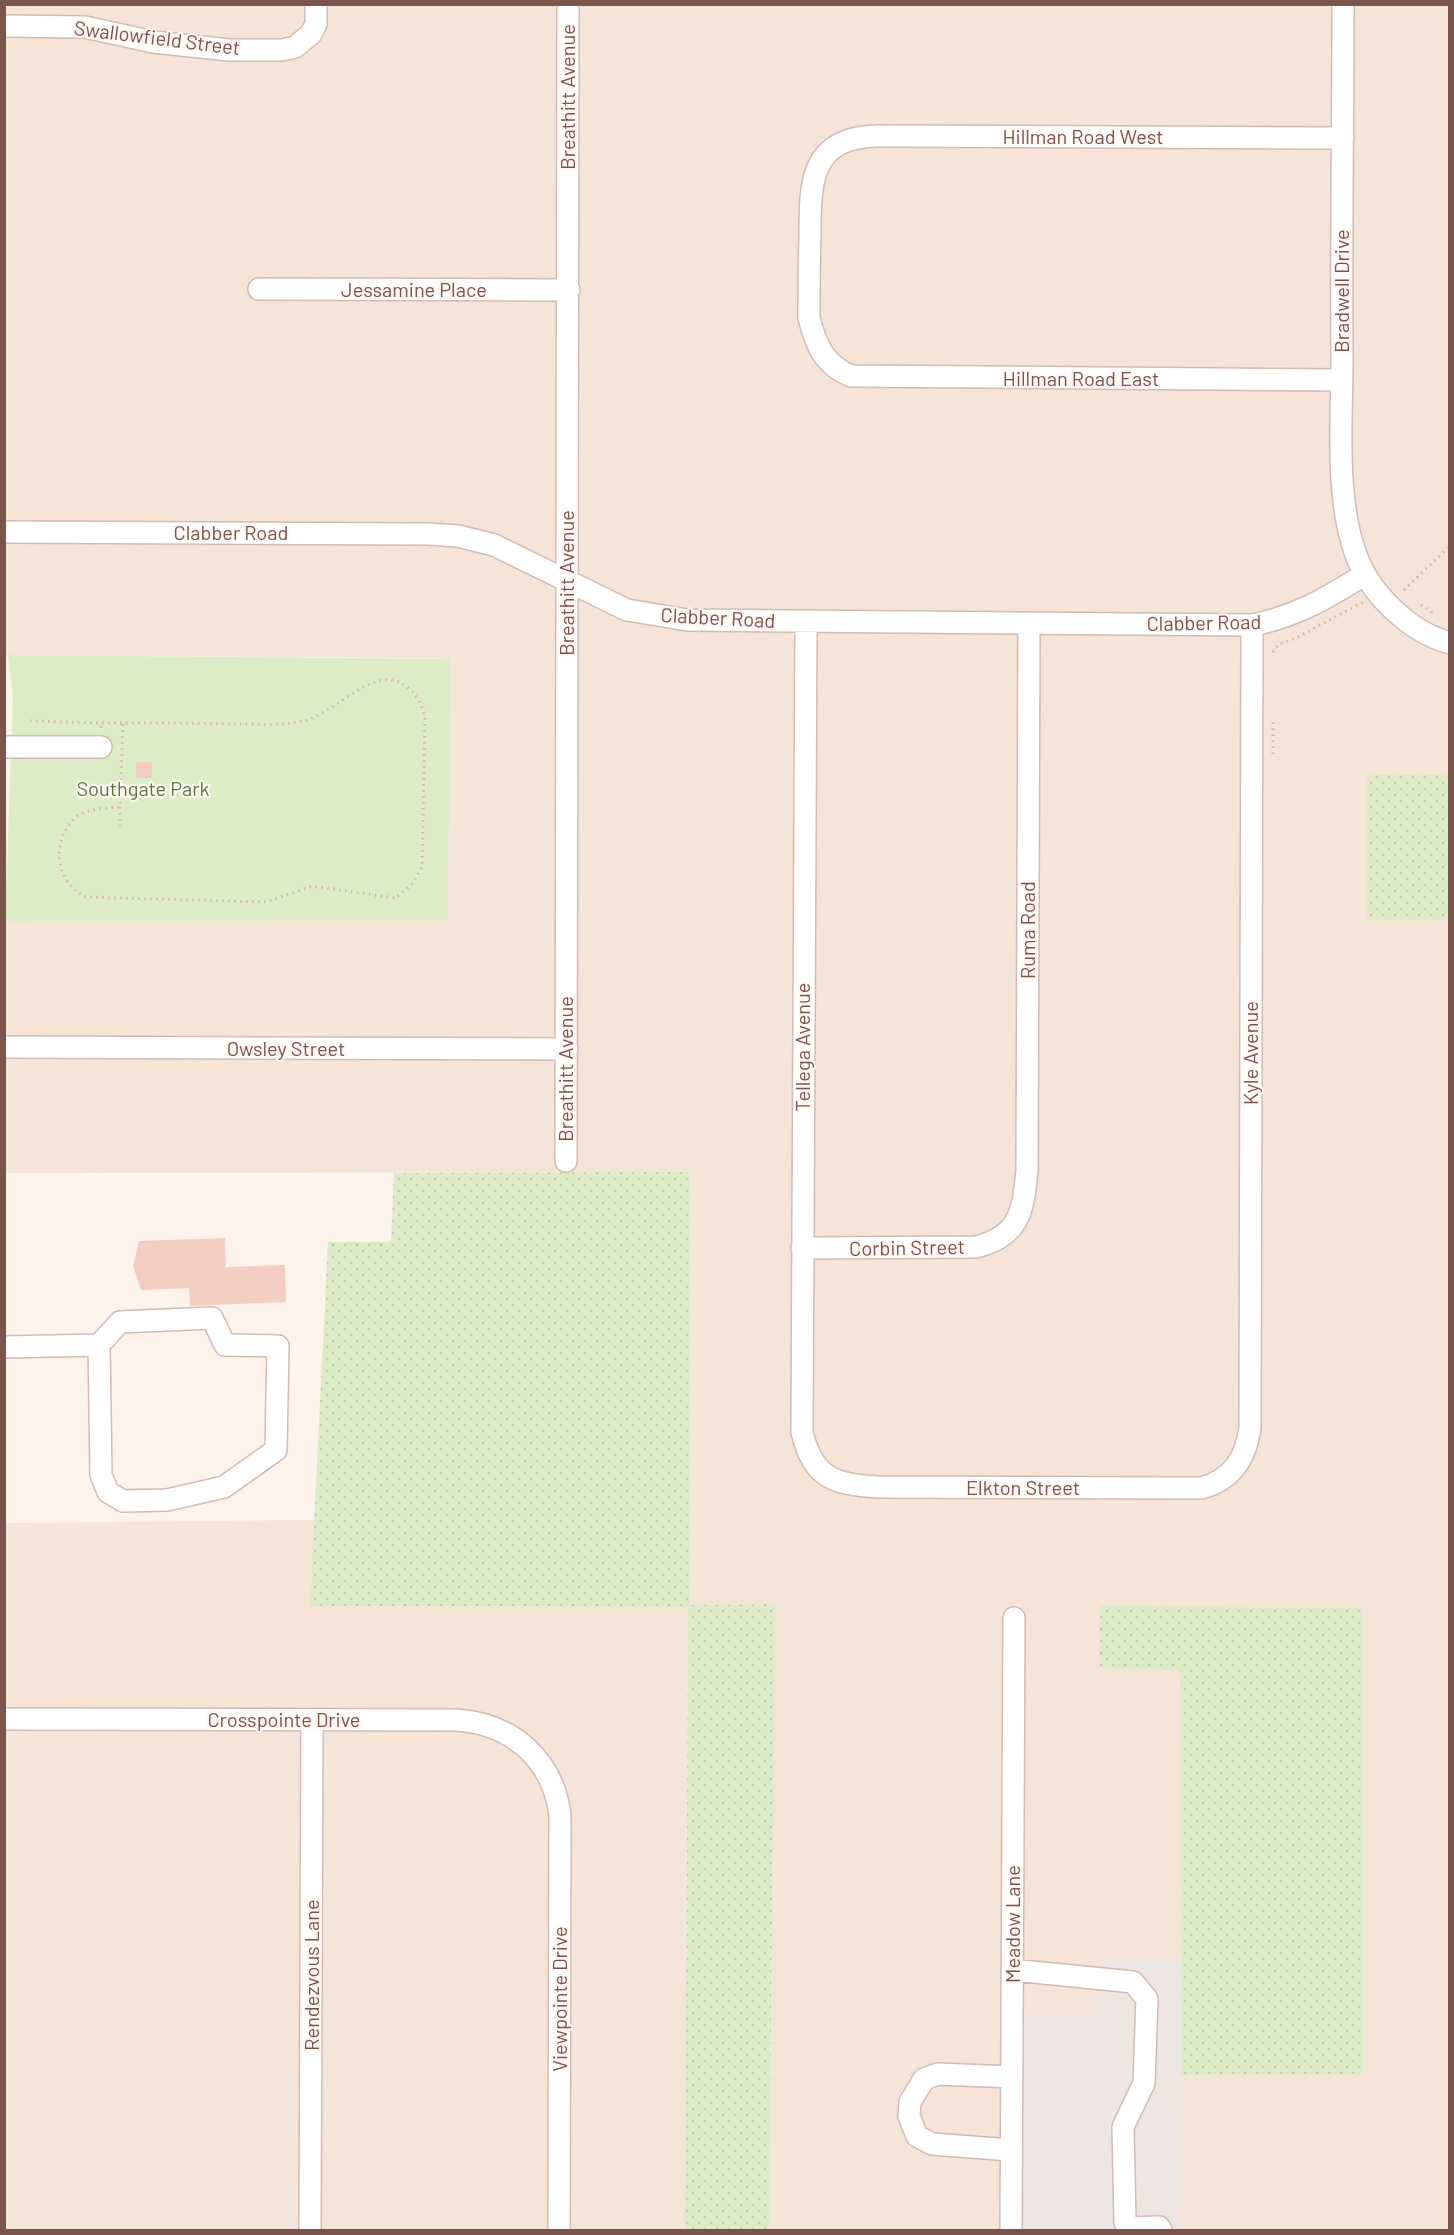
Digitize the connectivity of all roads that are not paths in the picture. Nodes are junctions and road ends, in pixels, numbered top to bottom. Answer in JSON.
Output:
{"nodes":[{"id":1,"x":316,"y":4,"type":"edge"},
{"id":2,"x":568,"y":4,"type":"edge"},
{"id":3,"x":1343,"y":4,"type":"edge"},
{"id":4,"x":4,"y":26,"type":"edge"},
{"id":5,"x":1343,"y":138,"type":"junction"},
{"id":6,"x":259,"y":289,"type":"dead end"},
{"id":7,"x":568,"y":290,"type":"junction"},
{"id":8,"x":825,"y":360,"type":"joint"},
{"id":9,"x":1342,"y":380,"type":"junction"},
{"id":10,"x":4,"y":532,"type":"edge"},
{"id":11,"x":1364,"y":574,"type":"junction"},
{"id":12,"x":567,"y":581,"type":"junction"},
{"id":13,"x":806,"y":622,"type":"junction"},
{"id":14,"x":1029,"y":623,"type":"junction"},
{"id":15,"x":1252,"y":625,"type":"junction"},
{"id":16,"x":1449,"y":643,"type":"edge"},
{"id":17,"x":4,"y":747,"type":"edge"},
{"id":18,"x":101,"y":747,"type":"dead end"},
{"id":19,"x":4,"y":1047,"type":"edge"},
{"id":20,"x":567,"y":1049,"type":"junction"},
{"id":21,"x":566,"y":1161,"type":"dead end"},
{"id":22,"x":1008,"y":1232,"type":"joint"},
{"id":23,"x":802,"y":1248,"type":"junction"},
{"id":24,"x":99,"y":1345,"type":"junction"},
{"id":25,"x":4,"y":1347,"type":"edge"},
{"id":26,"x":818,"y":1469,"type":"joint"},
{"id":27,"x":1229,"y":1475,"type":"joint"},
{"id":28,"x":1014,"y":1618,"type":"dead end"},
{"id":29,"x":4,"y":1719,"type":"edge"},
{"id":30,"x":312,"y":1720,"type":"junction"},
{"id":31,"x":546,"y":1770,"type":"joint"},
{"id":32,"x":1013,"y":1970,"type":"junction"},
{"id":33,"x":1012,"y":2077,"type":"junction"},
{"id":34,"x":1011,"y":2150,"type":"junction"},
{"id":35,"x":310,"y":2230,"type":"edge"},
{"id":36,"x":559,"y":2230,"type":"edge"},
{"id":37,"x":1011,"y":2230,"type":"edge"},
{"id":38,"x":1161,"y":2230,"type":"edge"}],
"edges":[{"from":1,"to":4,"type":"street","name":"Swallowfield Street"},
{"from":2,"to":7,"type":"street","name":"Breathitt Avenue"},
{"from":3,"to":5,"type":"street","name":"Bradwell Drive"},
{"from":5,"to":8,"type":"street","name":"Hillman Road West"},
{"from":5,"to":9,"type":"street","name":"Bradwell Drive"},
{"from":6,"to":7,"type":"street","name":"Jessamine Place"},
{"from":7,"to":12,"type":"street","name":"Breathitt Avenue"},
{"from":8,"to":9,"type":"street","name":"Hillman Road East"},
{"from":9,"to":11,"type":"street","name":"Bradwell Drive"},
{"from":10,"to":12,"type":"street","name":"Clabber Road"},
{"from":11,"to":15,"type":"street","name":"Clabber Road"},
{"from":11,"to":16,"type":"street"},
{"from":12,"to":13,"type":"street","name":"Clabber Road"},
{"from":12,"to":20,"type":"street","name":"Breathitt Avenue"},
{"from":13,"to":14,"type":"street","name":"Clabber Road"},
{"from":13,"to":23,"type":"street","name":"Tellega Avenue"},
{"from":14,"to":15,"type":"street","name":"Clabber Road"},
{"from":14,"to":22,"type":"street","name":"Ruma Road"},
{"from":15,"to":27,"type":"street","name":"Kyle Avenue"},
{"from":17,"to":18,"type":"street"},
{"from":19,"to":20,"type":"street","name":"Owsley Street"},
{"from":20,"to":21,"type":"street","name":"Breathitt Avenue"},
{"from":22,"to":23,"type":"street","name":"Corbin Street"},
{"from":23,"to":26,"type":"street","name":"Tellega Avenue"},
{"from":24,"to":24,"type":"street"},
{"from":24,"to":25,"type":"street"},
{"from":26,"to":27,"type":"street","name":"Elkton Street"},
{"from":28,"to":32,"type":"street","name":"Meadow Lane"},
{"from":29,"to":30,"type":"street","name":"Crosspointe Drive"},
{"from":30,"to":31,"type":"street","name":"Crosspointe Drive"},
{"from":30,"to":35,"type":"street","name":"Rendezvous Lane"},
{"from":31,"to":36,"type":"street","name":"Viewpointe Drive"},
{"from":32,"to":33,"type":"street","name":"Meadow Lane"},
{"from":32,"to":38,"type":"street"},
{"from":33,"to":34,"type":"street","name":"Meadow Lane"},
{"from":33,"to":34,"type":"street"},
{"from":34,"to":37,"type":"street","name":"Meadow Lane"}]}
